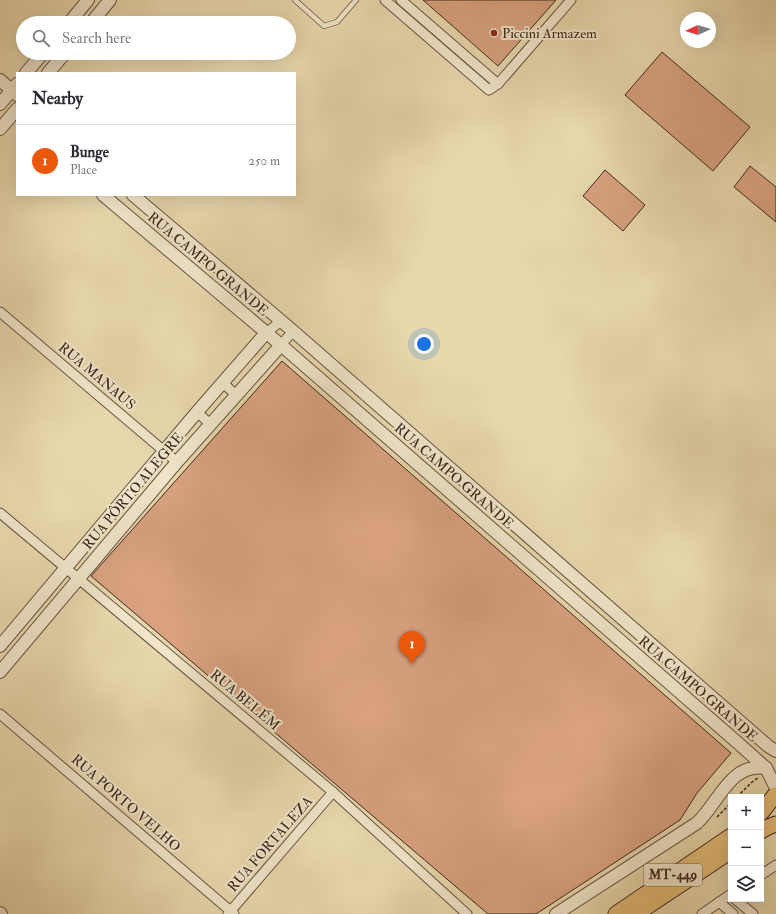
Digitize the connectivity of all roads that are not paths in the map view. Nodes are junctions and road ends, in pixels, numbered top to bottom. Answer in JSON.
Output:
{"nodes":[{"id":1,"x":88,"y":0,"type":"edge"},
{"id":2,"x":110,"y":0,"type":"edge"},
{"id":3,"x":295,"y":0,"type":"edge"},
{"id":4,"x":356,"y":0,"type":"edge"},
{"id":5,"x":385,"y":0,"type":"edge"},
{"id":6,"x":401,"y":0,"type":"edge"},
{"id":7,"x":571,"y":0,"type":"edge"},
{"id":8,"x":75,"y":16,"type":"edge"},
{"id":9,"x":96,"y":16,"type":"edge"},
{"id":10,"x":37,"y":60,"type":"edge"},
{"id":11,"x":59,"y":60,"type":"edge"},
{"id":12,"x":27,"y":72,"type":"edge"},
{"id":13,"x":49,"y":72,"type":"edge"},
{"id":14,"x":0,"y":80,"type":"edge"},
{"id":15,"x":498,"y":84,"type":"junction"},
{"id":16,"x":15,"y":90,"type":"edge"},
{"id":17,"x":0,"y":106,"type":"edge"},
{"id":18,"x":15,"y":116,"type":"edge"},
{"id":19,"x":0,"y":129,"type":"edge"},
{"id":20,"x":104,"y":196,"type":"edge"},
{"id":21,"x":134,"y":196,"type":"edge"},
{"id":22,"x":0,"y":312,"type":"edge"},
{"id":23,"x":281,"y":321,"type":"junction"},
{"id":24,"x":293,"y":331,"type":"junction"},
{"id":25,"x":266,"y":333,"type":"junction"},
{"id":26,"x":280,"y":345,"type":"junction"},
{"id":27,"x":223,"y":383,"type":"junction"},
{"id":28,"x":236,"y":395,"type":"junction"},
{"id":29,"x":197,"y":412,"type":"junction"},
{"id":30,"x":210,"y":424,"type":"junction"},
{"id":31,"x":164,"y":452,"type":"junction"},
{"id":32,"x":177,"y":462,"type":"junction"},
{"id":33,"x":124,"y":500,"type":"junction"},
{"id":34,"x":136,"y":511,"type":"junction"},
{"id":35,"x":0,"y":513,"type":"edge"},
{"id":36,"x":66,"y":569,"type":"junction"},
{"id":37,"x":79,"y":579,"type":"junction"},
{"id":38,"x":27,"y":615,"type":"junction"},
{"id":39,"x":39,"y":626,"type":"junction"},
{"id":40,"x":0,"y":646,"type":"edge"},
{"id":41,"x":0,"y":672,"type":"edge"},
{"id":42,"x":0,"y":714,"type":"edge"},
{"id":43,"x":776,"y":751,"type":"edge"},
{"id":44,"x":767,"y":771,"type":"junction"},
{"id":45,"x":333,"y":792,"type":"junction"},
{"id":46,"x":776,"y":793,"type":"edge"},
{"id":47,"x":764,"y":809,"type":"edge"},
{"id":48,"x":776,"y":824,"type":"edge"},
{"id":49,"x":763,"y":830,"type":"edge"},
{"id":50,"x":728,"y":838,"type":"edge"},
{"id":51,"x":728,"y":853,"type":"edge"},
{"id":52,"x":776,"y":865,"type":"edge"},
{"id":53,"x":764,"y":873,"type":"edge"},
{"id":54,"x":728,"y":898,"type":"edge"},
{"id":55,"x":719,"y":902,"type":"junction"},
{"id":56,"x":739,"y":902,"type":"edge"},
{"id":57,"x":231,"y":913,"type":"edge"},
{"id":58,"x":467,"y":914,"type":"edge"},
{"id":59,"x":556,"y":914,"type":"edge"},
{"id":60,"x":616,"y":914,"type":"edge"},
{"id":61,"x":636,"y":914,"type":"edge"},
{"id":62,"x":702,"y":914,"type":"edge"},
{"id":63,"x":733,"y":914,"type":"edge"},
{"id":64,"x":752,"y":914,"type":"edge"}],
"edges":[{"from":1,"to":8,"type":"street"},
{"from":2,"to":9,"type":"street"},
{"from":3,"to":4,"type":"lane"},
{"from":5,"to":15,"type":"street"},
{"from":6,"to":15,"type":"street"},
{"from":7,"to":15,"type":"street"},
{"from":10,"to":12,"type":"street"},
{"from":11,"to":13,"type":"street"},
{"from":14,"to":16,"type":"street"},
{"from":16,"to":17,"type":"street"},
{"from":17,"to":18,"type":"street"},
{"from":18,"to":19,"type":"street"},
{"from":20,"to":25,"type":"street","name":"RUA CAMPO GRANDE"},
{"from":21,"to":23,"type":"street","name":"RUA CAMPO GRANDE"},
{"from":22,"to":31,"type":"street","name":"RUA MANAUS"},
{"from":23,"to":24,"type":"street","name":"RUA CAMPO GRANDE"},
{"from":23,"to":25,"type":"street","name":"RUA PÔRTO ALEGRE"},
{"from":24,"to":26,"type":"street","name":"RUA PÔRTO ALEGRE"},
{"from":24,"to":43,"type":"street","name":"RUA CAMPO GRANDE"},
{"from":25,"to":26,"type":"street","name":"RUA CAMPO GRANDE"},
{"from":25,"to":27,"type":"street","name":"RUA PÔRTO ALEGRE"},
{"from":26,"to":28,"type":"street","name":"RUA PÔRTO ALEGRE"},
{"from":26,"to":44,"type":"street","name":"RUA CAMPO GRANDE"},
{"from":27,"to":28,"type":"street"},
{"from":27,"to":29,"type":"street","name":"RUA PÔRTO ALEGRE"},
{"from":28,"to":30,"type":"street","name":"RUA PÔRTO ALEGRE"},
{"from":29,"to":30,"type":"street"},
{"from":29,"to":31,"type":"street","name":"RUA PÔRTO ALEGRE"},
{"from":30,"to":32,"type":"street","name":"RUA PÔRTO ALEGRE"},
{"from":31,"to":32,"type":"street","name":"RUA MANAUS"},
{"from":31,"to":33,"type":"street","name":"RUA PÔRTO ALEGRE"},
{"from":32,"to":34,"type":"street","name":"RUA PÔRTO ALEGRE"},
{"from":33,"to":34,"type":"street"},
{"from":33,"to":36,"type":"street","name":"RUA PÔRTO ALEGRE"},
{"from":34,"to":37,"type":"street","name":"RUA PÔRTO ALEGRE"},
{"from":35,"to":36,"type":"street","name":"RUA BELÉM"},
{"from":36,"to":37,"type":"street","name":"RUA BELÉM"},
{"from":36,"to":38,"type":"street","name":"RUA PÔRTO ALEGRE"},
{"from":37,"to":39,"type":"street","name":"RUA PÔRTO ALEGRE"},
{"from":37,"to":45,"type":"street","name":"RUA BELÉM"},
{"from":38,"to":39,"type":"street"},
{"from":38,"to":40,"type":"street","name":"RUA PÔRTO ALEGRE"},
{"from":39,"to":41,"type":"street","name":"RUA PÔRTO ALEGRE"},
{"from":42,"to":57,"type":"street","name":"RUA PORTO VELHO"},
{"from":44,"to":46,"type":"street","name":"RUA CAMPO GRANDE"},
{"from":44,"to":59,"type":"street"},
{"from":45,"to":57,"type":"street","name":"RUA FORTALEZA"},
{"from":45,"to":58,"type":"street","name":"RUA BELÉM"},
{"from":46,"to":47,"type":"main road"},
{"from":48,"to":49,"type":"main road"},
{"from":50,"to":60,"type":"main road","number":"MT-449"},
{"from":51,"to":61,"type":"main road","number":"MT-449"},
{"from":52,"to":53,"type":"street"},
{"from":54,"to":55,"type":"street"},
{"from":55,"to":62,"type":"street"},
{"from":55,"to":63,"type":"street"},
{"from":56,"to":64,"type":"street"}]}
